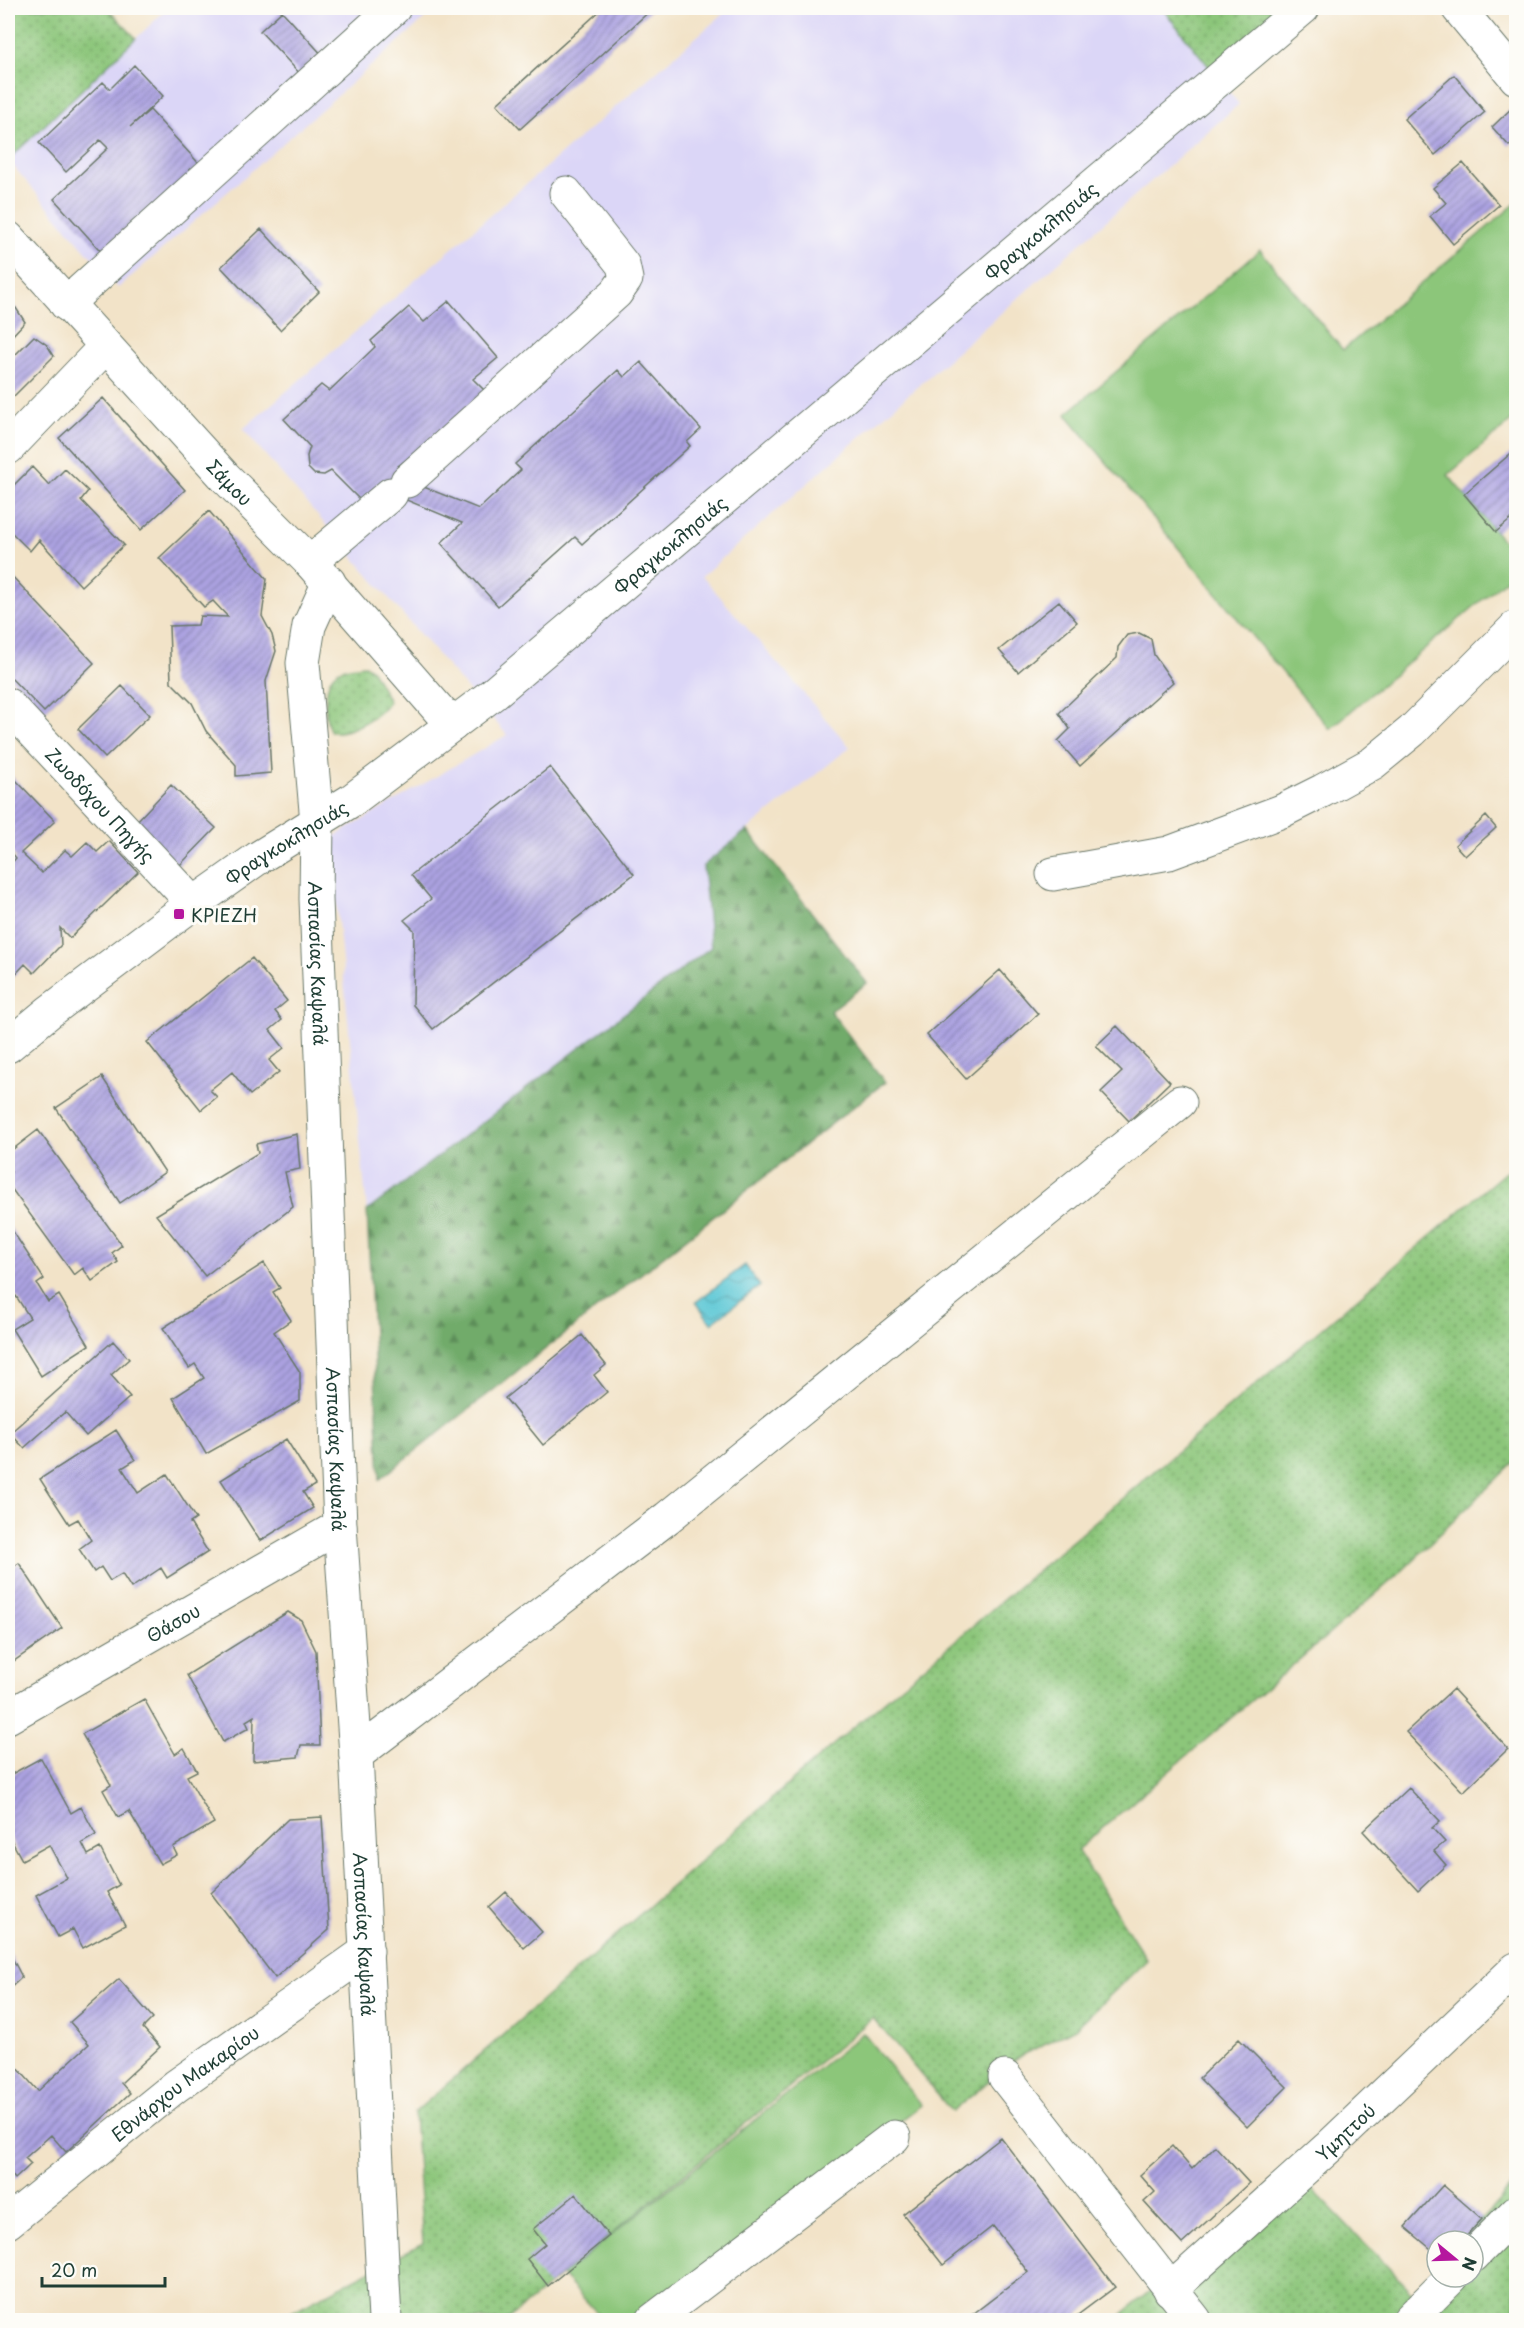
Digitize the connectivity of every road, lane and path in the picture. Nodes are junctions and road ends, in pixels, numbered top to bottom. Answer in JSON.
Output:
{"nodes":[{"id":1,"x":391,"y":8,"type":"edge"},
{"id":2,"x":1303,"y":8,"type":"edge"},
{"id":3,"x":1458,"y":8,"type":"edge"},
{"id":4,"x":1516,"y":78,"type":"edge"},
{"id":5,"x":567,"y":193,"type":"dead end"},
{"id":6,"x":8,"y":238,"type":"edge"},
{"id":7,"x":66,"y":304,"type":"junction"},
{"id":8,"x":105,"y":347,"type":"junction"},
{"id":9,"x":8,"y":448,"type":"edge"},
{"id":10,"x":320,"y":572,"type":"junction"},
{"id":11,"x":1516,"y":627,"type":"edge"},
{"id":12,"x":8,"y":705,"type":"edge"},
{"id":13,"x":452,"y":725,"type":"junction"},
{"id":14,"x":317,"y":822,"type":"junction"},
{"id":15,"x":1053,"y":874,"type":"dead end"},
{"id":16,"x":194,"y":904,"type":"junction"},
{"id":17,"x":8,"y":1046,"type":"edge"},
{"id":18,"x":1180,"y":1102,"type":"dead end"},
{"id":19,"x":340,"y":1526,"type":"junction"},
{"id":20,"x":8,"y":1717,"type":"edge"},
{"id":21,"x":356,"y":1755,"type":"junction"},
{"id":22,"x":367,"y":1951,"type":"junction"},
{"id":23,"x":1516,"y":1970,"type":"edge"},
{"id":24,"x":1005,"y":2077,"type":"dead end"},
{"id":25,"x":894,"y":2137,"type":"dead end"},
{"id":26,"x":1516,"y":2212,"type":"edge"},
{"id":27,"x":8,"y":2222,"type":"edge"},
{"id":28,"x":1485,"y":2244,"type":"edge"},
{"id":29,"x":1440,"y":2289,"type":"edge"},
{"id":30,"x":1170,"y":2290,"type":"junction"},
{"id":31,"x":386,"y":2320,"type":"edge"},
{"id":32,"x":653,"y":2320,"type":"edge"},
{"id":33,"x":1195,"y":2320,"type":"edge"},
{"id":34,"x":1409,"y":2320,"type":"edge"}],
"edges":[{"from":1,"to":7,"type":"street"},
{"from":2,"to":13,"type":"street","name":"Φραγκοκλησιάς"},
{"from":3,"to":4,"type":"street"},
{"from":5,"to":10,"type":"street"},
{"from":6,"to":7,"type":"street","name":"Σάμου"},
{"from":7,"to":8,"type":"street","name":"Σάμου"},
{"from":8,"to":9,"type":"street"},
{"from":8,"to":10,"type":"street","name":"Σάμου"},
{"from":10,"to":13,"type":"street","name":"Σάμου"},
{"from":10,"to":14,"type":"street","name":"Ασπασίας Καψαλά"},
{"from":11,"to":15,"type":"street"},
{"from":12,"to":16,"type":"street","name":"Ζωοδόχου Πηγής"},
{"from":13,"to":14,"type":"street","name":"Φραγκοκλησιάς"},
{"from":14,"to":16,"type":"street","name":"Φραγκοκλησιάς"},
{"from":14,"to":19,"type":"street","name":"Ασπασίας Καψαλά"},
{"from":16,"to":17,"type":"street","name":"Φραγκοκλησιάς"},
{"from":18,"to":21,"type":"street"},
{"from":19,"to":20,"type":"street","name":"Θάσου"},
{"from":19,"to":21,"type":"street","name":"Ασπασίας Καψαλά"},
{"from":21,"to":22,"type":"street","name":"Ασπασίας Καψαλά"},
{"from":22,"to":27,"type":"street","name":"Εθνάρχου Μακαρίου"},
{"from":22,"to":31,"type":"street","name":"Ασπασίας Καψαλά"},
{"from":23,"to":30,"type":"street","name":"Υμηττού"},
{"from":24,"to":30,"type":"street"},
{"from":25,"to":32,"type":"street"},
{"from":26,"to":28,"type":"street"},
{"from":29,"to":34,"type":"street"},
{"from":30,"to":33,"type":"street"}]}
